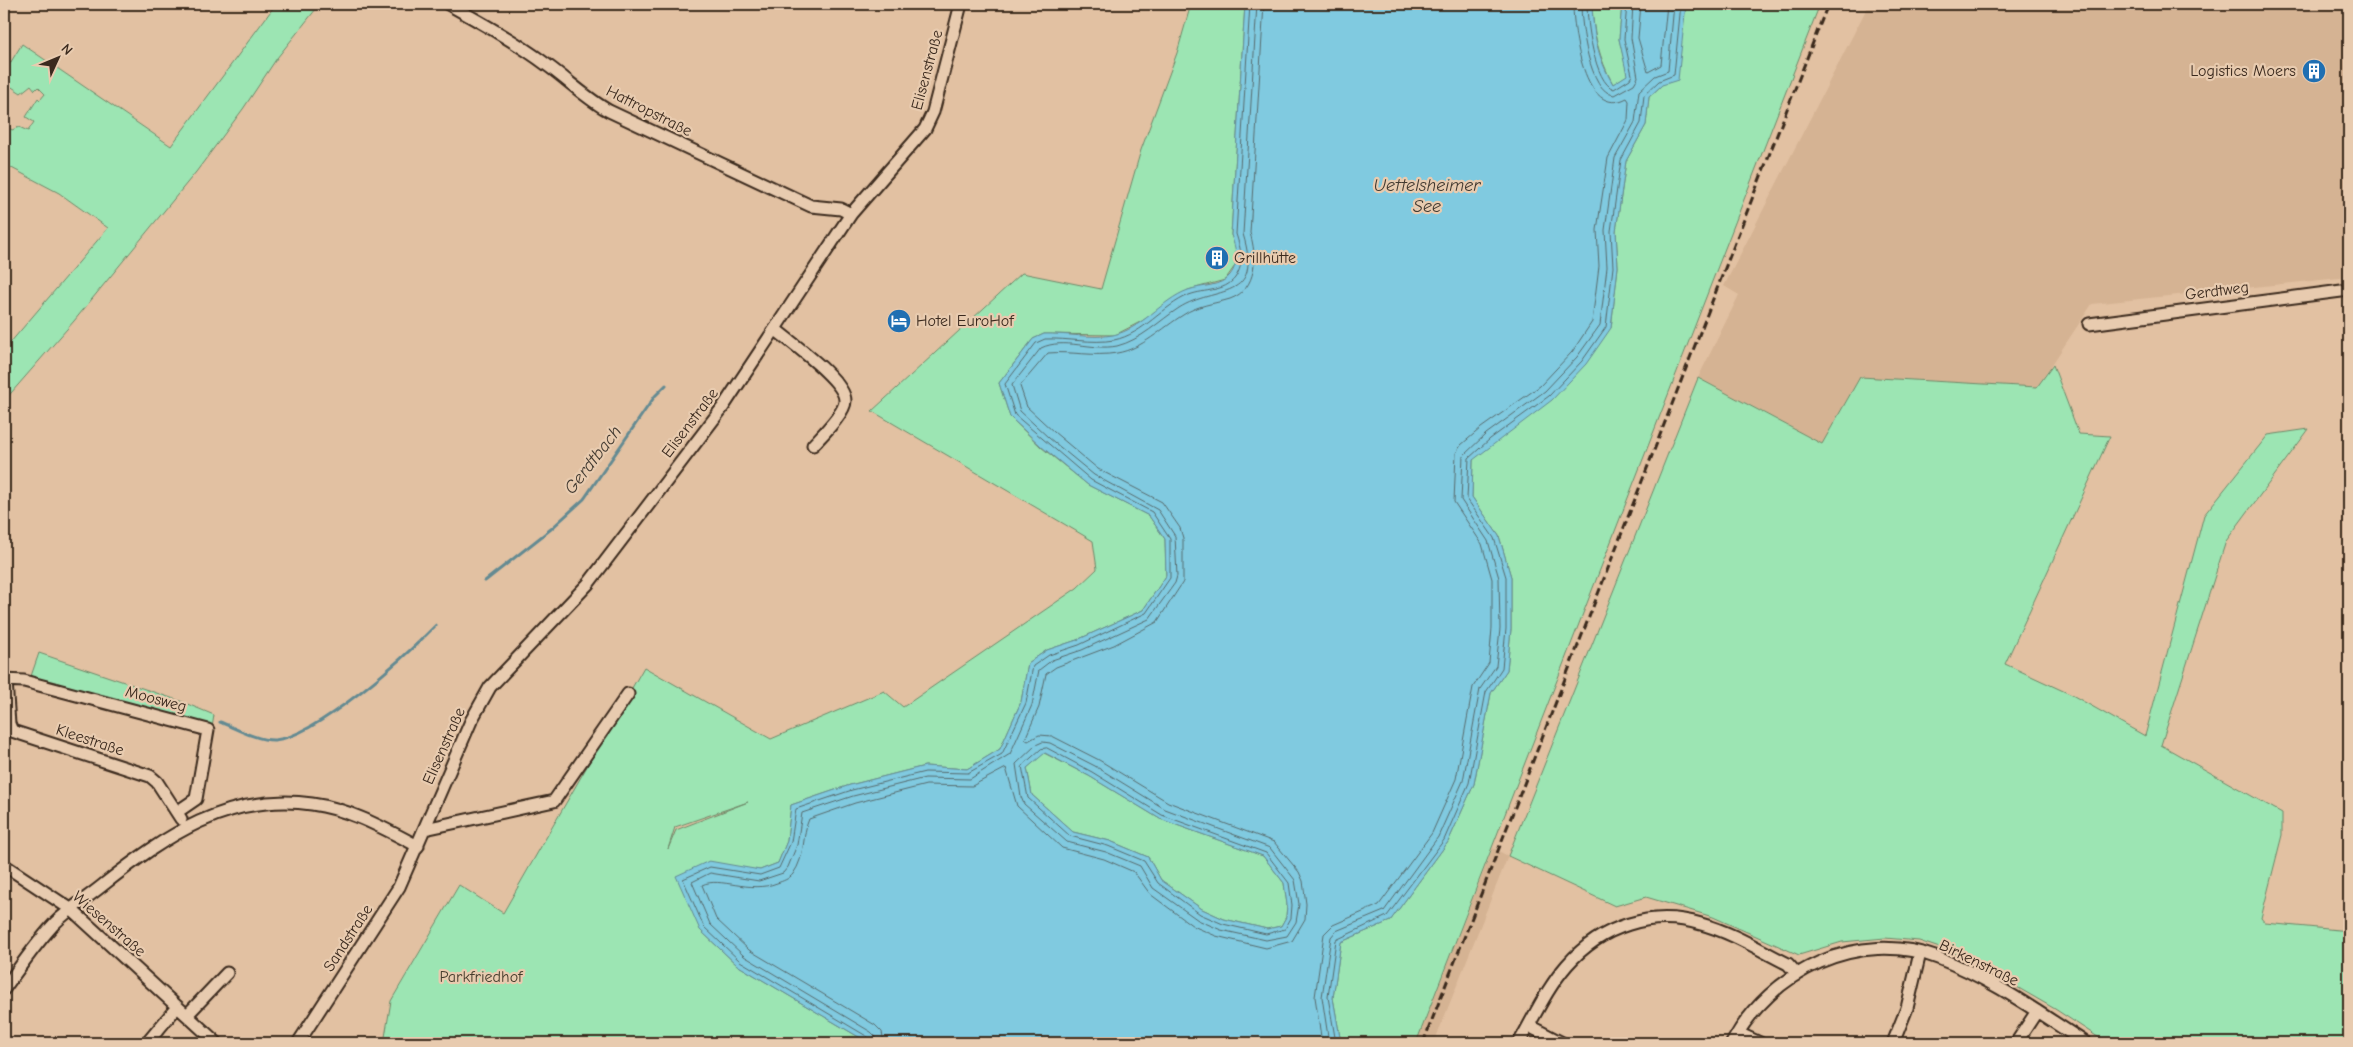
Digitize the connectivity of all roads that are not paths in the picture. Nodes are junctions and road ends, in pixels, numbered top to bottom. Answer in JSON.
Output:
{"nodes":[{"id":1,"x":448,"y":4,"type":"edge"},
{"id":2,"x":961,"y":4,"type":"edge"},
{"id":3,"x":851,"y":214,"type":"junction"},
{"id":4,"x":2349,"y":290,"type":"edge"},
{"id":5,"x":2089,"y":324,"type":"dead end"},
{"id":6,"x":775,"y":329,"type":"junction"},
{"id":7,"x":813,"y":445,"type":"dead end"},
{"id":8,"x":5,"y":681,"type":"edge"},
{"id":9,"x":628,"y":694,"type":"dead end"},
{"id":10,"x":177,"y":812,"type":"junction"},
{"id":11,"x":186,"y":826,"type":"junction"},
{"id":12,"x":425,"y":829,"type":"junction"},
{"id":13,"x":418,"y":846,"type":"junction"},
{"id":14,"x":4,"y":865,"type":"edge"},
{"id":15,"x":72,"y":910,"type":"junction"},
{"id":16,"x":1920,"y":953,"type":"junction"},
{"id":17,"x":1796,"y":973,"type":"junction"},
{"id":18,"x":226,"y":974,"type":"dead end"},
{"id":19,"x":4,"y":989,"type":"edge"},
{"id":20,"x":177,"y":1006,"type":"junction"},
{"id":21,"x":2037,"y":1011,"type":"junction"},
{"id":22,"x":187,"y":1016,"type":"junction"},
{"id":23,"x":1529,"y":1026,"type":"junction"},
{"id":24,"x":1738,"y":1033,"type":"junction"},
{"id":25,"x":147,"y":1043,"type":"edge"},
{"id":26,"x":216,"y":1043,"type":"edge"},
{"id":27,"x":298,"y":1043,"type":"edge"},
{"id":28,"x":1519,"y":1043,"type":"edge"},
{"id":29,"x":1562,"y":1043,"type":"edge"},
{"id":30,"x":1732,"y":1043,"type":"edge"},
{"id":31,"x":1760,"y":1043,"type":"edge"},
{"id":32,"x":1893,"y":1043,"type":"edge"},
{"id":33,"x":2016,"y":1043,"type":"edge"},
{"id":34,"x":2086,"y":1043,"type":"edge"}],
"edges":[{"from":1,"to":3,"type":"street","name":"Hattropstraße"},
{"from":2,"to":3,"type":"street","name":"Elisenstraße"},
{"from":3,"to":6,"type":"street","name":"Elisenstraße"},
{"from":4,"to":5,"type":"street","name":"Gerdtweg"},
{"from":6,"to":7,"type":"street"},
{"from":6,"to":12,"type":"street","name":"Elisenstraße"},
{"from":8,"to":10,"type":"street","name":"Kleestraße"},
{"from":8,"to":10,"type":"street","name":"Moosweg"},
{"from":9,"to":12,"type":"street"},
{"from":10,"to":11,"type":"street","name":"Kleestraße"},
{"from":11,"to":13,"type":"street"},
{"from":11,"to":15,"type":"street"},
{"from":12,"to":13,"type":"street","name":"Elisenstraße"},
{"from":13,"to":27,"type":"street","name":"Sandstraße"},
{"from":14,"to":15,"type":"street","name":"Wiesenstraße"},
{"from":15,"to":19,"type":"street"},
{"from":15,"to":20,"type":"street","name":"Wiesenstraße"},
{"from":16,"to":17,"type":"street","name":"Birkenstraße"},
{"from":16,"to":21,"type":"street","name":"Birkenstraße"},
{"from":16,"to":32,"type":"street"},
{"from":17,"to":23,"type":"street"},
{"from":17,"to":24,"type":"street","name":"Birkenstraße"},
{"from":18,"to":22,"type":"street"},
{"from":20,"to":22,"type":"street","name":"Wiesenstraße"},
{"from":20,"to":25,"type":"street"},
{"from":21,"to":33,"type":"street"},
{"from":21,"to":34,"type":"street","name":"Birkenstraße"},
{"from":22,"to":26,"type":"street","name":"Wiesenstraße"},
{"from":23,"to":28,"type":"street"},
{"from":23,"to":29,"type":"street"},
{"from":24,"to":30,"type":"street","name":"Birkenstraße"},
{"from":24,"to":31,"type":"street"}]}
